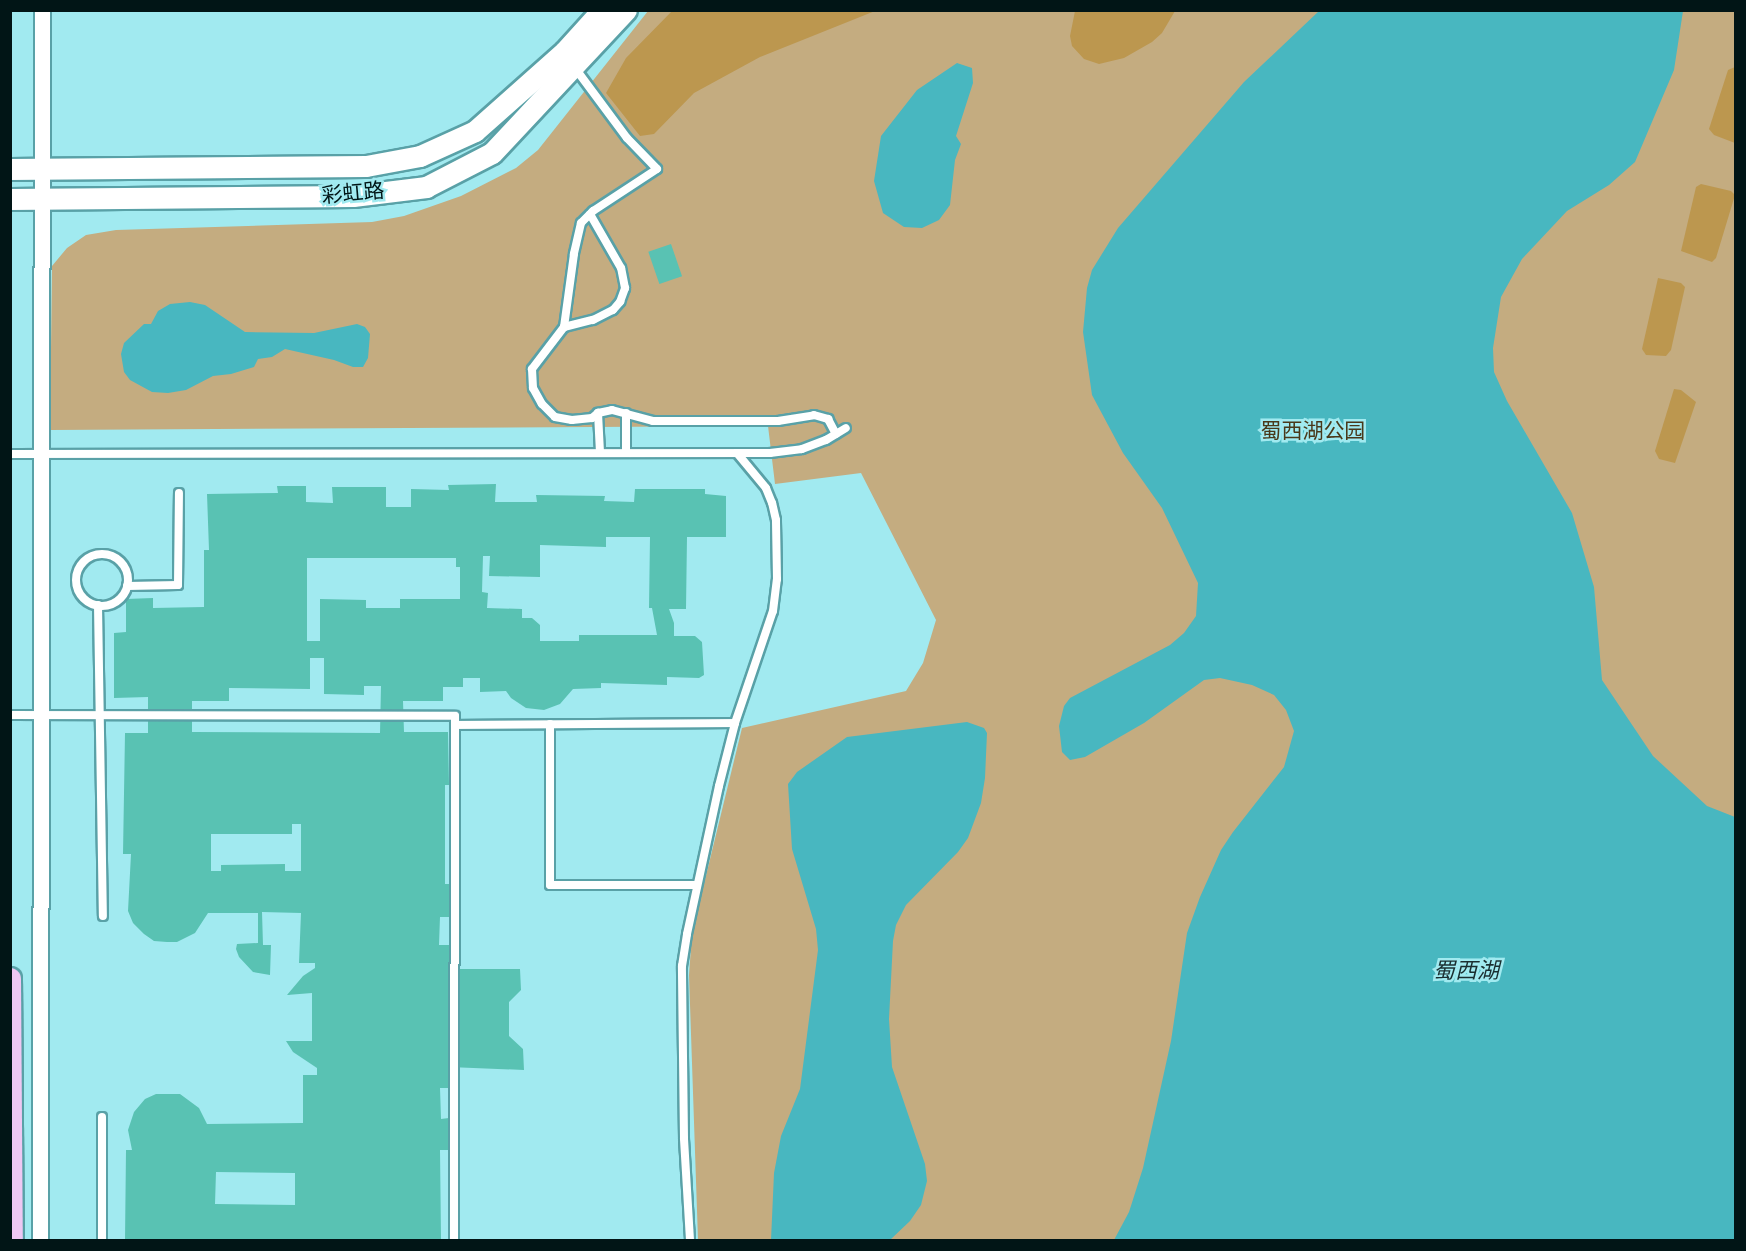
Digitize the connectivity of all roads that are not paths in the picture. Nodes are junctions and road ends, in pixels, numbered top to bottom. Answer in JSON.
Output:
{"nodes":[{"id":1,"x":42,"y":10,"type":"edge"},
{"id":2,"x":602,"y":10,"type":"edge"},
{"id":3,"x":626,"y":10,"type":"edge"},
{"id":4,"x":574,"y":67,"type":"junction"},
{"id":5,"x":10,"y":168,"type":"edge"},
{"id":6,"x":42,"y":168,"type":"junction"},
{"id":7,"x":10,"y":199,"type":"edge"},
{"id":8,"x":42,"y":199,"type":"junction"},
{"id":9,"x":590,"y":213,"type":"junction"},
{"id":10,"x":564,"y":327,"type":"junction"},
{"id":11,"x":598,"y":413,"type":"junction"},
{"id":12,"x":626,"y":413,"type":"junction"},
{"id":13,"x":846,"y":428,"type":"dead end"},
{"id":14,"x":836,"y":434,"type":"junction"},
{"id":15,"x":600,"y":453,"type":"junction"},
{"id":16,"x":626,"y":453,"type":"junction"},
{"id":17,"x":737,"y":453,"type":"junction"},
{"id":18,"x":10,"y":454,"type":"edge"},
{"id":19,"x":42,"y":454,"type":"junction"},
{"id":20,"x":178,"y":493,"type":"dead end"},
{"id":21,"x":127,"y":586,"type":"junction"},
{"id":22,"x":98,"y":605,"type":"junction"},
{"id":23,"x":10,"y":716,"type":"edge"},
{"id":24,"x":40,"y":716,"type":"junction"},
{"id":25,"x":735,"y":723,"type":"junction"},
{"id":26,"x":550,"y":724,"type":"junction"},
{"id":27,"x":454,"y":725,"type":"junction"},
{"id":28,"x":697,"y":885,"type":"junction"},
{"id":29,"x":103,"y":916,"type":"dead end"},
{"id":30,"x":10,"y":979,"type":"edge"},
{"id":31,"x":102,"y":1117,"type":"dead end"},
{"id":32,"x":12,"y":1240,"type":"edge"},
{"id":33,"x":40,"y":1240,"type":"edge"},
{"id":34,"x":102,"y":1240,"type":"edge"},
{"id":35,"x":454,"y":1240,"type":"edge"},
{"id":36,"x":690,"y":1240,"type":"edge"}],
"edges":[{"from":1,"to":6,"type":"street"},
{"from":2,"to":6,"type":"main road","name":"彩虹路"},
{"from":3,"to":4,"type":"main road","name":"彩虹路"},
{"from":4,"to":8,"type":"main road","name":"彩虹路"},
{"from":4,"to":9,"type":"lane"},
{"from":5,"to":6,"type":"main road","name":"彩虹路"},
{"from":6,"to":8,"type":"street"},
{"from":7,"to":8,"type":"main road","name":"彩虹路"},
{"from":8,"to":19,"type":"street"},
{"from":9,"to":10,"type":"lane"},
{"from":9,"to":10,"type":"lane"},
{"from":10,"to":11,"type":"lane"},
{"from":11,"to":12,"type":"lane"},
{"from":11,"to":15,"type":"lane"},
{"from":12,"to":14,"type":"lane"},
{"from":12,"to":16,"type":"lane"},
{"from":13,"to":14,"type":"lane"},
{"from":14,"to":17,"type":"lane"},
{"from":15,"to":16,"type":"lane"},
{"from":15,"to":19,"type":"lane"},
{"from":16,"to":17,"type":"lane"},
{"from":17,"to":25,"type":"lane"},
{"from":18,"to":19,"type":"lane"},
{"from":19,"to":24,"type":"street"},
{"from":20,"to":21,"type":"lane"},
{"from":21,"to":22,"type":"lane"},
{"from":21,"to":22,"type":"lane"},
{"from":22,"to":29,"type":"lane"},
{"from":23,"to":24,"type":"lane"},
{"from":24,"to":27,"type":"lane"},
{"from":24,"to":33,"type":"street"},
{"from":25,"to":26,"type":"lane"},
{"from":25,"to":28,"type":"lane"},
{"from":26,"to":27,"type":"lane"},
{"from":26,"to":28,"type":"lane"},
{"from":27,"to":35,"type":"lane"},
{"from":28,"to":36,"type":"lane"},
{"from":30,"to":32,"type":"main road"},
{"from":31,"to":34,"type":"lane"}]}
